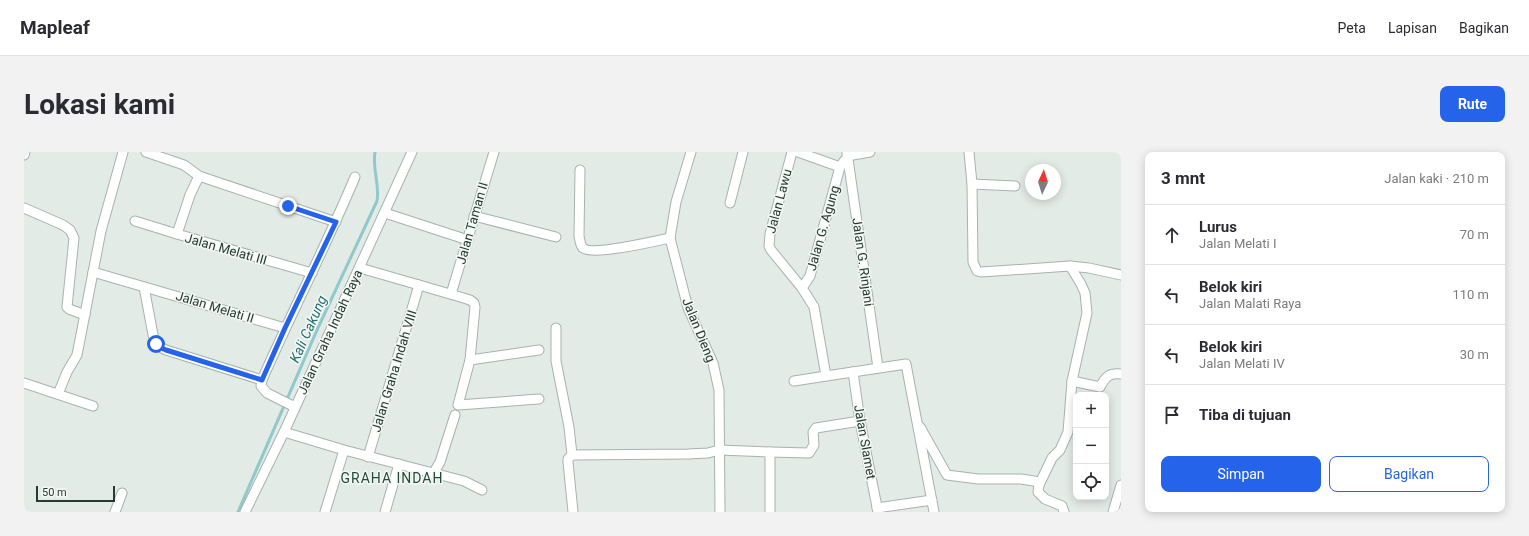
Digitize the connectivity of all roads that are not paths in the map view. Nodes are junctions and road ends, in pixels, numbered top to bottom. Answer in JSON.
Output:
{"nodes":[{"id":1,"x":25,"y":152,"type":"edge"},
{"id":2,"x":123,"y":152,"type":"edge"},
{"id":3,"x":146,"y":152,"type":"edge"},
{"id":4,"x":412,"y":152,"type":"edge"},
{"id":5,"x":494,"y":152,"type":"edge"},
{"id":6,"x":691,"y":152,"type":"edge"},
{"id":7,"x":743,"y":152,"type":"edge"},
{"id":8,"x":792,"y":152,"type":"edge"},
{"id":9,"x":798,"y":152,"type":"edge"},
{"id":10,"x":870,"y":152,"type":"edge"},
{"id":11,"x":969,"y":152,"type":"edge"},
{"id":12,"x":847,"y":154,"type":"edge"},
{"id":13,"x":24,"y":156,"type":"edge"},
{"id":14,"x":840,"y":167,"type":"junction"},
{"id":15,"x":580,"y":170,"type":"dead end"},
{"id":16,"x":199,"y":176,"type":"junction"},
{"id":17,"x":355,"y":177,"type":"dead end"},
{"id":18,"x":972,"y":184,"type":"junction"},
{"id":19,"x":1015,"y":186,"type":"dead end"},
{"id":20,"x":730,"y":203,"type":"dead end"},
{"id":21,"x":24,"y":208,"type":"edge"},
{"id":22,"x":385,"y":213,"type":"junction"},
{"id":23,"x":474,"y":216,"type":"junction"},
{"id":24,"x":135,"y":221,"type":"dead end"},
{"id":25,"x":336,"y":222,"type":"junction"},
{"id":26,"x":177,"y":234,"type":"junction"},
{"id":27,"x":556,"y":237,"type":"dead end"},
{"id":28,"x":670,"y":238,"type":"junction"},
{"id":29,"x":468,"y":240,"type":"junction"},
{"id":30,"x":1070,"y":266,"type":"junction"},
{"id":31,"x":360,"y":268,"type":"junction"},
{"id":32,"x":93,"y":272,"type":"junction"},
{"id":33,"x":312,"y":273,"type":"junction"},
{"id":34,"x":1121,"y":276,"type":"edge"},
{"id":35,"x":419,"y":285,"type":"junction"},
{"id":36,"x":144,"y":287,"type":"junction"},
{"id":37,"x":802,"y":288,"type":"junction"},
{"id":38,"x":451,"y":294,"type":"junction"},
{"id":39,"x":85,"y":315,"type":"junction"},
{"id":40,"x":285,"y":328,"type":"junction"},
{"id":41,"x":556,"y":328,"type":"dead end"},
{"id":42,"x":539,"y":350,"type":"dead end"},
{"id":43,"x":470,"y":360,"type":"junction"},
{"id":44,"x":878,"y":368,"type":"junction"},
{"id":45,"x":853,"y":372,"type":"junction"},
{"id":46,"x":1121,"y":374,"type":"edge"},
{"id":47,"x":826,"y":376,"type":"junction"},
{"id":48,"x":262,"y":380,"type":"junction"},
{"id":49,"x":1072,"y":380,"type":"junction"},
{"id":50,"x":794,"y":381,"type":"dead end"},
{"id":51,"x":24,"y":383,"type":"edge"},
{"id":52,"x":58,"y":394,"type":"junction"},
{"id":53,"x":539,"y":399,"type":"dead end"},
{"id":54,"x":93,"y":406,"type":"dead end"},
{"id":55,"x":291,"y":406,"type":"junction"},
{"id":56,"x":455,"y":415,"type":"dead end"},
{"id":57,"x":917,"y":420,"type":"junction"},
{"id":58,"x":860,"y":421,"type":"junction"},
{"id":59,"x":284,"y":432,"type":"junction"},
{"id":60,"x":344,"y":450,"type":"junction"},
{"id":61,"x":719,"y":450,"type":"junction"},
{"id":62,"x":770,"y":452,"type":"junction"},
{"id":63,"x":572,"y":455,"type":"junction"},
{"id":64,"x":368,"y":457,"type":"junction"},
{"id":65,"x":399,"y":464,"type":"junction"},
{"id":66,"x":433,"y":474,"type":"junction"},
{"id":67,"x":1040,"y":482,"type":"junction"},
{"id":68,"x":1121,"y":485,"type":"edge"},
{"id":69,"x":482,"y":490,"type":"dead end"},
{"id":70,"x":122,"y":493,"type":"dead end"},
{"id":71,"x":932,"y":500,"type":"junction"},
{"id":72,"x":877,"y":510,"type":"edge"},
{"id":73,"x":388,"y":511,"type":"edge"},
{"id":74,"x":115,"y":512,"type":"edge"},
{"id":75,"x":245,"y":512,"type":"edge"},
{"id":76,"x":325,"y":512,"type":"edge"},
{"id":77,"x":573,"y":512,"type":"edge"},
{"id":78,"x":720,"y":512,"type":"edge"},
{"id":79,"x":770,"y":512,"type":"edge"},
{"id":80,"x":934,"y":512,"type":"edge"},
{"id":81,"x":1064,"y":512,"type":"edge"},
{"id":82,"x":1113,"y":512,"type":"edge"}],
"edges":[{"from":1,"to":13,"type":"street"},
{"from":2,"to":32,"type":"street"},
{"from":3,"to":16,"type":"street"},
{"from":4,"to":22,"type":"street","name":"Jalan Graha Indah Raya"},
{"from":5,"to":23,"type":"street","name":"Jalan Taman II"},
{"from":6,"to":28,"type":"street","name":"Jalan Dieng"},
{"from":7,"to":20,"type":"street"},
{"from":8,"to":37,"type":"street","name":"Jalan Lawu"},
{"from":9,"to":14,"type":"street"},
{"from":10,"to":12,"type":"street"},
{"from":11,"to":18,"type":"street"},
{"from":12,"to":14,"type":"street"},
{"from":12,"to":44,"type":"street","name":"Jalan G. Rinjani"},
{"from":14,"to":37,"type":"street","name":"Jalan G. Agung"},
{"from":15,"to":28,"type":"street"},
{"from":16,"to":25,"type":"street"},
{"from":16,"to":26,"type":"street","name":"Jalan Melati III"},
{"from":17,"to":25,"type":"street"},
{"from":18,"to":19,"type":"street"},
{"from":18,"to":30,"type":"street"},
{"from":21,"to":39,"type":"street"},
{"from":22,"to":29,"type":"street"},
{"from":22,"to":31,"type":"street","name":"Jalan Graha Indah Raya"},
{"from":23,"to":27,"type":"street"},
{"from":23,"to":29,"type":"street","name":"Jalan Taman II"},
{"from":24,"to":26,"type":"street"},
{"from":25,"to":33,"type":"street"},
{"from":26,"to":33,"type":"street","name":"Jalan Melati III"},
{"from":28,"to":61,"type":"street","name":"Jalan Dieng"},
{"from":29,"to":38,"type":"street","name":"Jalan Taman II"},
{"from":30,"to":34,"type":"street"},
{"from":30,"to":49,"type":"street"},
{"from":31,"to":35,"type":"street"},
{"from":31,"to":55,"type":"street","name":"Jalan Graha Indah Raya"},
{"from":32,"to":36,"type":"street","name":"Jalan Melati II"},
{"from":32,"to":39,"type":"street"},
{"from":33,"to":40,"type":"street"},
{"from":35,"to":38,"type":"street"},
{"from":35,"to":64,"type":"street","name":"Jalan Graha Indah VIII"},
{"from":36,"to":40,"type":"street","name":"Jalan Melati II"},
{"from":36,"to":48,"type":"street"},
{"from":37,"to":47,"type":"street"},
{"from":38,"to":43,"type":"street"},
{"from":39,"to":52,"type":"street"},
{"from":40,"to":48,"type":"street"},
{"from":41,"to":63,"type":"street"},
{"from":42,"to":43,"type":"street"},
{"from":43,"to":53,"type":"street"},
{"from":44,"to":45,"type":"street"},
{"from":44,"to":57,"type":"street"},
{"from":45,"to":47,"type":"street"},
{"from":45,"to":58,"type":"street","name":"Jalan Slamet"},
{"from":46,"to":49,"type":"street"},
{"from":47,"to":50,"type":"street"},
{"from":48,"to":55,"type":"street"},
{"from":49,"to":67,"type":"street"},
{"from":51,"to":52,"type":"street"},
{"from":52,"to":54,"type":"street"},
{"from":55,"to":59,"type":"street","name":"Jalan Graha Indah Raya"},
{"from":56,"to":66,"type":"street"},
{"from":57,"to":67,"type":"street"},
{"from":57,"to":71,"type":"street"},
{"from":58,"to":62,"type":"street"},
{"from":58,"to":72,"type":"street","name":"Jalan Slamet"},
{"from":59,"to":60,"type":"street"},
{"from":59,"to":75,"type":"street","name":"Jalan Graha Indah Raya"},
{"from":60,"to":64,"type":"street"},
{"from":60,"to":76,"type":"street"},
{"from":61,"to":62,"type":"street"},
{"from":61,"to":63,"type":"street"},
{"from":61,"to":78,"type":"street","name":"Jalan Dieng"},
{"from":62,"to":79,"type":"street"},
{"from":63,"to":77,"type":"street"},
{"from":64,"to":65,"type":"street"},
{"from":65,"to":66,"type":"street"},
{"from":65,"to":73,"type":"street"},
{"from":66,"to":69,"type":"street"},
{"from":67,"to":81,"type":"street"},
{"from":68,"to":82,"type":"street"},
{"from":70,"to":74,"type":"street"},
{"from":71,"to":72,"type":"street"},
{"from":71,"to":80,"type":"street"}]}
